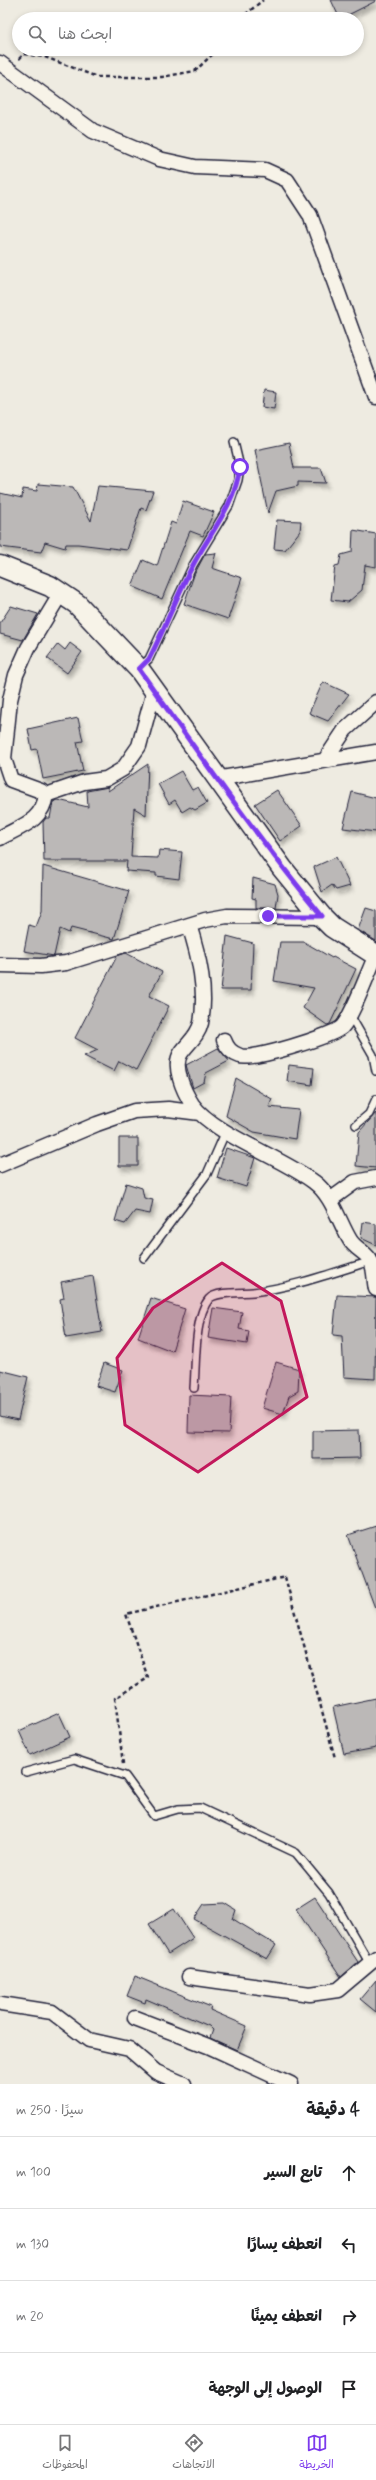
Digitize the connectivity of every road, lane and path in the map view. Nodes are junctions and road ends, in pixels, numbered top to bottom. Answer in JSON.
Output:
{"nodes":[{"id":1,"x":263,"y":0,"type":"edge"},
{"id":2,"x":248,"y":12,"type":"edge"},
{"id":3,"x":21,"y":56,"type":"edge"},
{"id":4,"x":38,"y":56,"type":"edge"},
{"id":5,"x":210,"y":56,"type":"edge"},
{"id":6,"x":5,"y":66,"type":"edge"},
{"id":7,"x":376,"y":397,"type":"edge"},
{"id":8,"x":234,"y":442,"type":"dead end"},
{"id":9,"x":0,"y":566,"type":"edge"},
{"id":10,"x":61,"y":593,"type":"junction"},
{"id":11,"x":139,"y":669,"type":"junction"},
{"id":12,"x":154,"y":691,"type":"junction"},
{"id":13,"x":376,"y":702,"type":"edge"},
{"id":14,"x":370,"y":753,"type":"edge"},
{"id":15,"x":325,"y":760,"type":"junction"},
{"id":16,"x":376,"y":764,"type":"edge"},
{"id":17,"x":216,"y":779,"type":"junction"},
{"id":18,"x":46,"y":795,"type":"junction"},
{"id":19,"x":0,"y":838,"type":"edge"},
{"id":20,"x":322,"y":916,"type":"junction"},
{"id":21,"x":189,"y":925,"type":"junction"},
{"id":22,"x":376,"y":955,"type":"edge"},
{"id":23,"x":0,"y":965,"type":"edge"},
{"id":24,"x":350,"y":1015,"type":"junction"},
{"id":25,"x":224,"y":1040,"type":"dead end"},
{"id":26,"x":376,"y":1071,"type":"edge"},
{"id":27,"x":376,"y":1099,"type":"edge"},
{"id":28,"x":200,"y":1113,"type":"junction"},
{"id":29,"x":356,"y":1125,"type":"dead end"},
{"id":30,"x":226,"y":1131,"type":"junction"},
{"id":31,"x":0,"y":1165,"type":"edge"},
{"id":32,"x":376,"y":1178,"type":"edge"},
{"id":33,"x":330,"y":1200,"type":"junction"},
{"id":34,"x":144,"y":1258,"type":"dead end"},
{"id":35,"x":371,"y":1261,"type":"junction"},
{"id":36,"x":376,"y":1289,"type":"edge"},
{"id":37,"x":194,"y":1388,"type":"dead end"},
{"id":38,"x":335,"y":1758,"type":"dead end"},
{"id":39,"x":26,"y":1772,"type":"dead end"},
{"id":40,"x":125,"y":1776,"type":"junction"},
{"id":41,"x":373,"y":1961,"type":"edge"},
{"id":42,"x":189,"y":1977,"type":"dead end"},
{"id":43,"x":1,"y":2004,"type":"dead end"},
{"id":44,"x":135,"y":2018,"type":"dead end"},
{"id":45,"x":184,"y":2084,"type":"edge"},
{"id":46,"x":291,"y":2084,"type":"edge"}],
"edges":[{"from":1,"to":2,"type":"path"},
{"from":3,"to":6,"type":"path"},
{"from":4,"to":5,"type":"path"},
{"from":6,"to":7,"type":"street"},
{"from":8,"to":11,"type":"lane"},
{"from":9,"to":10,"type":"main road"},
{"from":10,"to":11,"type":"main road"},
{"from":10,"to":18,"type":"street"},
{"from":11,"to":12,"type":"main road"},
{"from":12,"to":17,"type":"main road"},
{"from":12,"to":18,"type":"street"},
{"from":13,"to":15,"type":"street"},
{"from":14,"to":15,"type":"street"},
{"from":14,"to":16,"type":"street"},
{"from":15,"to":17,"type":"street"},
{"from":17,"to":20,"type":"main road"},
{"from":18,"to":19,"type":"street"},
{"from":20,"to":21,"type":"street"},
{"from":20,"to":22,"type":"main road"},
{"from":21,"to":23,"type":"street"},
{"from":21,"to":28,"type":"street"},
{"from":22,"to":24,"type":"street"},
{"from":24,"to":25,"type":"street"},
{"from":24,"to":26,"type":"lane"},
{"from":27,"to":29,"type":"lane"},
{"from":28,"to":30,"type":"street"},
{"from":28,"to":31,"type":"street"},
{"from":30,"to":33,"type":"street"},
{"from":30,"to":34,"type":"lane"},
{"from":32,"to":33,"type":"street"},
{"from":33,"to":35,"type":"street"},
{"from":35,"to":36,"type":"street"},
{"from":35,"to":37,"type":"lane"},
{"from":38,"to":40,"type":"path"},
{"from":39,"to":40,"type":"lane"},
{"from":40,"to":41,"type":"lane"},
{"from":41,"to":42,"type":"street"},
{"from":43,"to":45,"type":"street"},
{"from":44,"to":46,"type":"street"}]}
